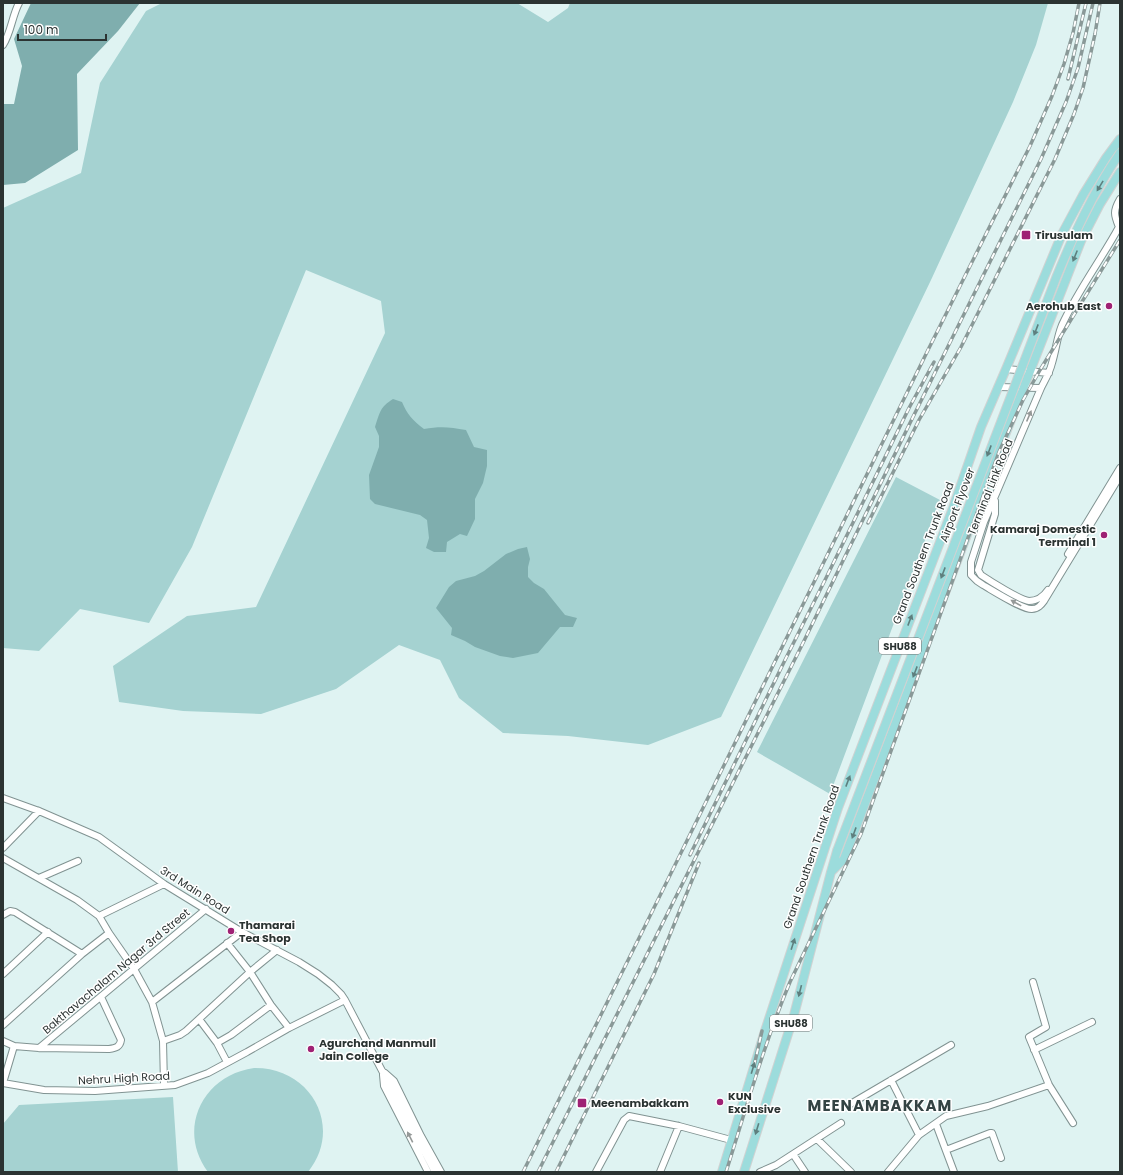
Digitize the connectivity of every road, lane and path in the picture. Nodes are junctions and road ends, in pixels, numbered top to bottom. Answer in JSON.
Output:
{"nodes":[{"id":1,"x":19,"y":3,"type":"edge"},
{"id":2,"x":3,"y":45,"type":"edge"},
{"id":3,"x":1120,"y":139,"type":"edge"},
{"id":4,"x":1120,"y":153,"type":"edge"},
{"id":5,"x":1120,"y":172,"type":"edge"},
{"id":6,"x":1119,"y":201,"type":"edge"},
{"id":7,"x":1006,"y":369,"type":"junction"},
{"id":8,"x":1029,"y":371,"type":"junction"},
{"id":9,"x":1049,"y":373,"type":"junction"},
{"id":10,"x":999,"y":387,"type":"junction"},
{"id":11,"x":1023,"y":387,"type":"junction"},
{"id":12,"x":1041,"y":388,"type":"junction"},
{"id":13,"x":1120,"y":468,"type":"edge"},
{"id":14,"x":1120,"y":476,"type":"edge"},
{"id":15,"x":995,"y":498,"type":"junction"},
{"id":16,"x":3,"y":798,"type":"edge"},
{"id":17,"x":39,"y":811,"type":"junction"},
{"id":18,"x":3,"y":848,"type":"edge"},
{"id":19,"x":3,"y":858,"type":"edge"},
{"id":20,"x":78,"y":860,"type":"dead end"},
{"id":21,"x":831,"y":872,"type":"junction"},
{"id":22,"x":39,"y":878,"type":"junction"},
{"id":23,"x":164,"y":884,"type":"junction"},
{"id":24,"x":206,"y":909,"type":"junction"},
{"id":25,"x":3,"y":915,"type":"edge"},
{"id":26,"x":99,"y":916,"type":"junction"},
{"id":27,"x":48,"y":932,"type":"junction"},
{"id":28,"x":242,"y":932,"type":"junction"},
{"id":29,"x":109,"y":933,"type":"junction"},
{"id":30,"x":227,"y":943,"type":"junction"},
{"id":31,"x":276,"y":950,"type":"junction"},
{"id":32,"x":82,"y":954,"type":"junction"},
{"id":33,"x":134,"y":969,"type":"junction"},
{"id":34,"x":250,"y":972,"type":"junction"},
{"id":35,"x":3,"y":974,"type":"edge"},
{"id":36,"x":1033,"y":982,"type":"dead end"},
{"id":37,"x":101,"y":997,"type":"junction"},
{"id":38,"x":345,"y":1000,"type":"junction"},
{"id":39,"x":152,"y":1002,"type":"junction"},
{"id":40,"x":271,"y":1005,"type":"junction"},
{"id":41,"x":199,"y":1019,"type":"junction"},
{"id":42,"x":1092,"y":1022,"type":"dead end"},
{"id":43,"x":3,"y":1025,"type":"edge"},
{"id":44,"x":289,"y":1028,"type":"junction"},
{"id":45,"x":3,"y":1041,"type":"edge"},
{"id":46,"x":163,"y":1041,"type":"junction"},
{"id":47,"x":217,"y":1044,"type":"junction"},
{"id":48,"x":951,"y":1045,"type":"dead end"},
{"id":49,"x":14,"y":1046,"type":"junction"},
{"id":50,"x":39,"y":1048,"type":"junction"},
{"id":51,"x":1034,"y":1050,"type":"junction"},
{"id":52,"x":227,"y":1062,"type":"junction"},
{"id":53,"x":383,"y":1071,"type":"junction"},
{"id":54,"x":891,"y":1080,"type":"junction"},
{"id":55,"x":3,"y":1083,"type":"edge"},
{"id":56,"x":164,"y":1085,"type":"junction"},
{"id":57,"x":1049,"y":1085,"type":"junction"},
{"id":58,"x":848,"y":1106,"type":"dead end"},
{"id":59,"x":1073,"y":1122,"type":"dead end"},
{"id":60,"x":841,"y":1123,"type":"dead end"},
{"id":61,"x":936,"y":1124,"type":"junction"},
{"id":62,"x":679,"y":1126,"type":"junction"},
{"id":63,"x":919,"y":1135,"type":"junction"},
{"id":64,"x":817,"y":1139,"type":"junction"},
{"id":65,"x":731,"y":1140,"type":"junction"},
{"id":66,"x":946,"y":1150,"type":"junction"},
{"id":67,"x":793,"y":1154,"type":"junction"},
{"id":68,"x":1001,"y":1158,"type":"dead end"},
{"id":69,"x":428,"y":1172,"type":"edge"},
{"id":70,"x":435,"y":1172,"type":"edge"},
{"id":71,"x":441,"y":1172,"type":"edge"},
{"id":72,"x":596,"y":1172,"type":"edge"},
{"id":73,"x":660,"y":1172,"type":"edge"},
{"id":74,"x":722,"y":1172,"type":"edge"},
{"id":75,"x":744,"y":1172,"type":"edge"},
{"id":76,"x":760,"y":1172,"type":"edge"},
{"id":77,"x":805,"y":1172,"type":"edge"},
{"id":78,"x":851,"y":1172,"type":"edge"},
{"id":79,"x":888,"y":1172,"type":"edge"},
{"id":80,"x":954,"y":1172,"type":"edge"}],
"edges":[{"from":1,"to":2,"type":"street"},
{"from":3,"to":7,"type":"main road","name":"Grand Southern Trunk Road","number":"SHU88"},
{"from":4,"to":21,"type":"main road","name":"Airport Flyover","number":"SHU88","one_way":true,"bridge":true},
{"from":5,"to":8,"type":"main road","one_way":true},
{"from":6,"to":9,"type":"street","name":"Terminal Link Road"},
{"from":7,"to":8,"type":"street"},
{"from":7,"to":10,"type":"main road","name":"Grand Southern Trunk Road","number":"SHU88"},
{"from":8,"to":9,"type":"street"},
{"from":8,"to":11,"type":"main road"},
{"from":9,"to":12,"type":"street","name":"Terminal Link Road"},
{"from":10,"to":11,"type":"street"},
{"from":65,"to":10,"type":"main road","name":"Grand Southern Trunk Road","number":"SHU88","one_way":true},
{"from":11,"to":12,"type":"street"},
{"from":11,"to":21,"type":"main road","one_way":true},
{"from":15,"to":12,"type":"street","name":"Terminal Link Road","one_way":true},
{"from":13,"to":15,"type":"street"},
{"from":14,"to":15,"type":"street","name":"Terminal Link Road","one_way":true},
{"from":16,"to":17,"type":"street","name":"3rd Main Road"},
{"from":17,"to":18,"type":"street"},
{"from":17,"to":23,"type":"street","name":"3rd Main Road"},
{"from":19,"to":22,"type":"street"},
{"from":20,"to":22,"type":"street"},
{"from":21,"to":75,"type":"main road","number":"SHU88","one_way":true},
{"from":22,"to":26,"type":"street"},
{"from":23,"to":24,"type":"street","name":"3rd Main Road"},
{"from":23,"to":26,"type":"street"},
{"from":24,"to":28,"type":"street","name":"3rd Main Road"},
{"from":24,"to":33,"type":"street","name":"Bakthavachalam Nagar 3rd Street"},
{"from":25,"to":27,"type":"street"},
{"from":26,"to":29,"type":"street"},
{"from":27,"to":32,"type":"street"},
{"from":27,"to":35,"type":"street"},
{"from":28,"to":30,"type":"street"},
{"from":28,"to":31,"type":"street","name":"3rd Main Road"},
{"from":29,"to":32,"type":"street"},
{"from":29,"to":33,"type":"street"},
{"from":30,"to":34,"type":"street"},
{"from":30,"to":39,"type":"street"},
{"from":31,"to":34,"type":"street"},
{"from":31,"to":38,"type":"street","name":"3rd Main Road"},
{"from":32,"to":43,"type":"street"},
{"from":33,"to":37,"type":"street","name":"Bakthavachalam Nagar 3rd Street"},
{"from":33,"to":39,"type":"street"},
{"from":34,"to":40,"type":"street"},
{"from":34,"to":41,"type":"street"},
{"from":36,"to":51,"type":"street"},
{"from":37,"to":50,"type":"street","name":"Bakthavachalam Nagar 3rd Street"},
{"from":37,"to":50,"type":"street"},
{"from":38,"to":44,"type":"street","name":"Nehru High Road"},
{"from":38,"to":53,"type":"street","name":"3rd Main Road"},
{"from":39,"to":46,"type":"street"},
{"from":40,"to":44,"type":"street"},
{"from":40,"to":47,"type":"street"},
{"from":41,"to":46,"type":"street"},
{"from":41,"to":47,"type":"street"},
{"from":42,"to":51,"type":"street"},
{"from":44,"to":52,"type":"street","name":"Nehru High Road"},
{"from":45,"to":49,"type":"street"},
{"from":46,"to":56,"type":"street"},
{"from":47,"to":52,"type":"street"},
{"from":48,"to":54,"type":"street"},
{"from":49,"to":50,"type":"street"},
{"from":49,"to":55,"type":"street"},
{"from":51,"to":57,"type":"street"},
{"from":52,"to":56,"type":"street","name":"Nehru High Road"},
{"from":69,"to":53,"type":"street","one_way":true},
{"from":53,"to":70,"type":"street","name":"3rd Main Road"},
{"from":53,"to":71,"type":"street"},
{"from":54,"to":58,"type":"street"},
{"from":54,"to":63,"type":"street"},
{"from":55,"to":56,"type":"street","name":"Nehru High Road"},
{"from":57,"to":59,"type":"street"},
{"from":57,"to":61,"type":"street"},
{"from":60,"to":64,"type":"street"},
{"from":61,"to":63,"type":"street"},
{"from":61,"to":66,"type":"street"},
{"from":62,"to":65,"type":"street"},
{"from":62,"to":72,"type":"street"},
{"from":62,"to":73,"type":"street"},
{"from":63,"to":79,"type":"street"},
{"from":64,"to":67,"type":"street"},
{"from":64,"to":78,"type":"street"},
{"from":65,"to":74,"type":"main road","name":"Grand Southern Trunk Road","number":"SHU88"},
{"from":66,"to":68,"type":"street"},
{"from":66,"to":80,"type":"street"},
{"from":67,"to":76,"type":"street"},
{"from":67,"to":77,"type":"street"}]}
